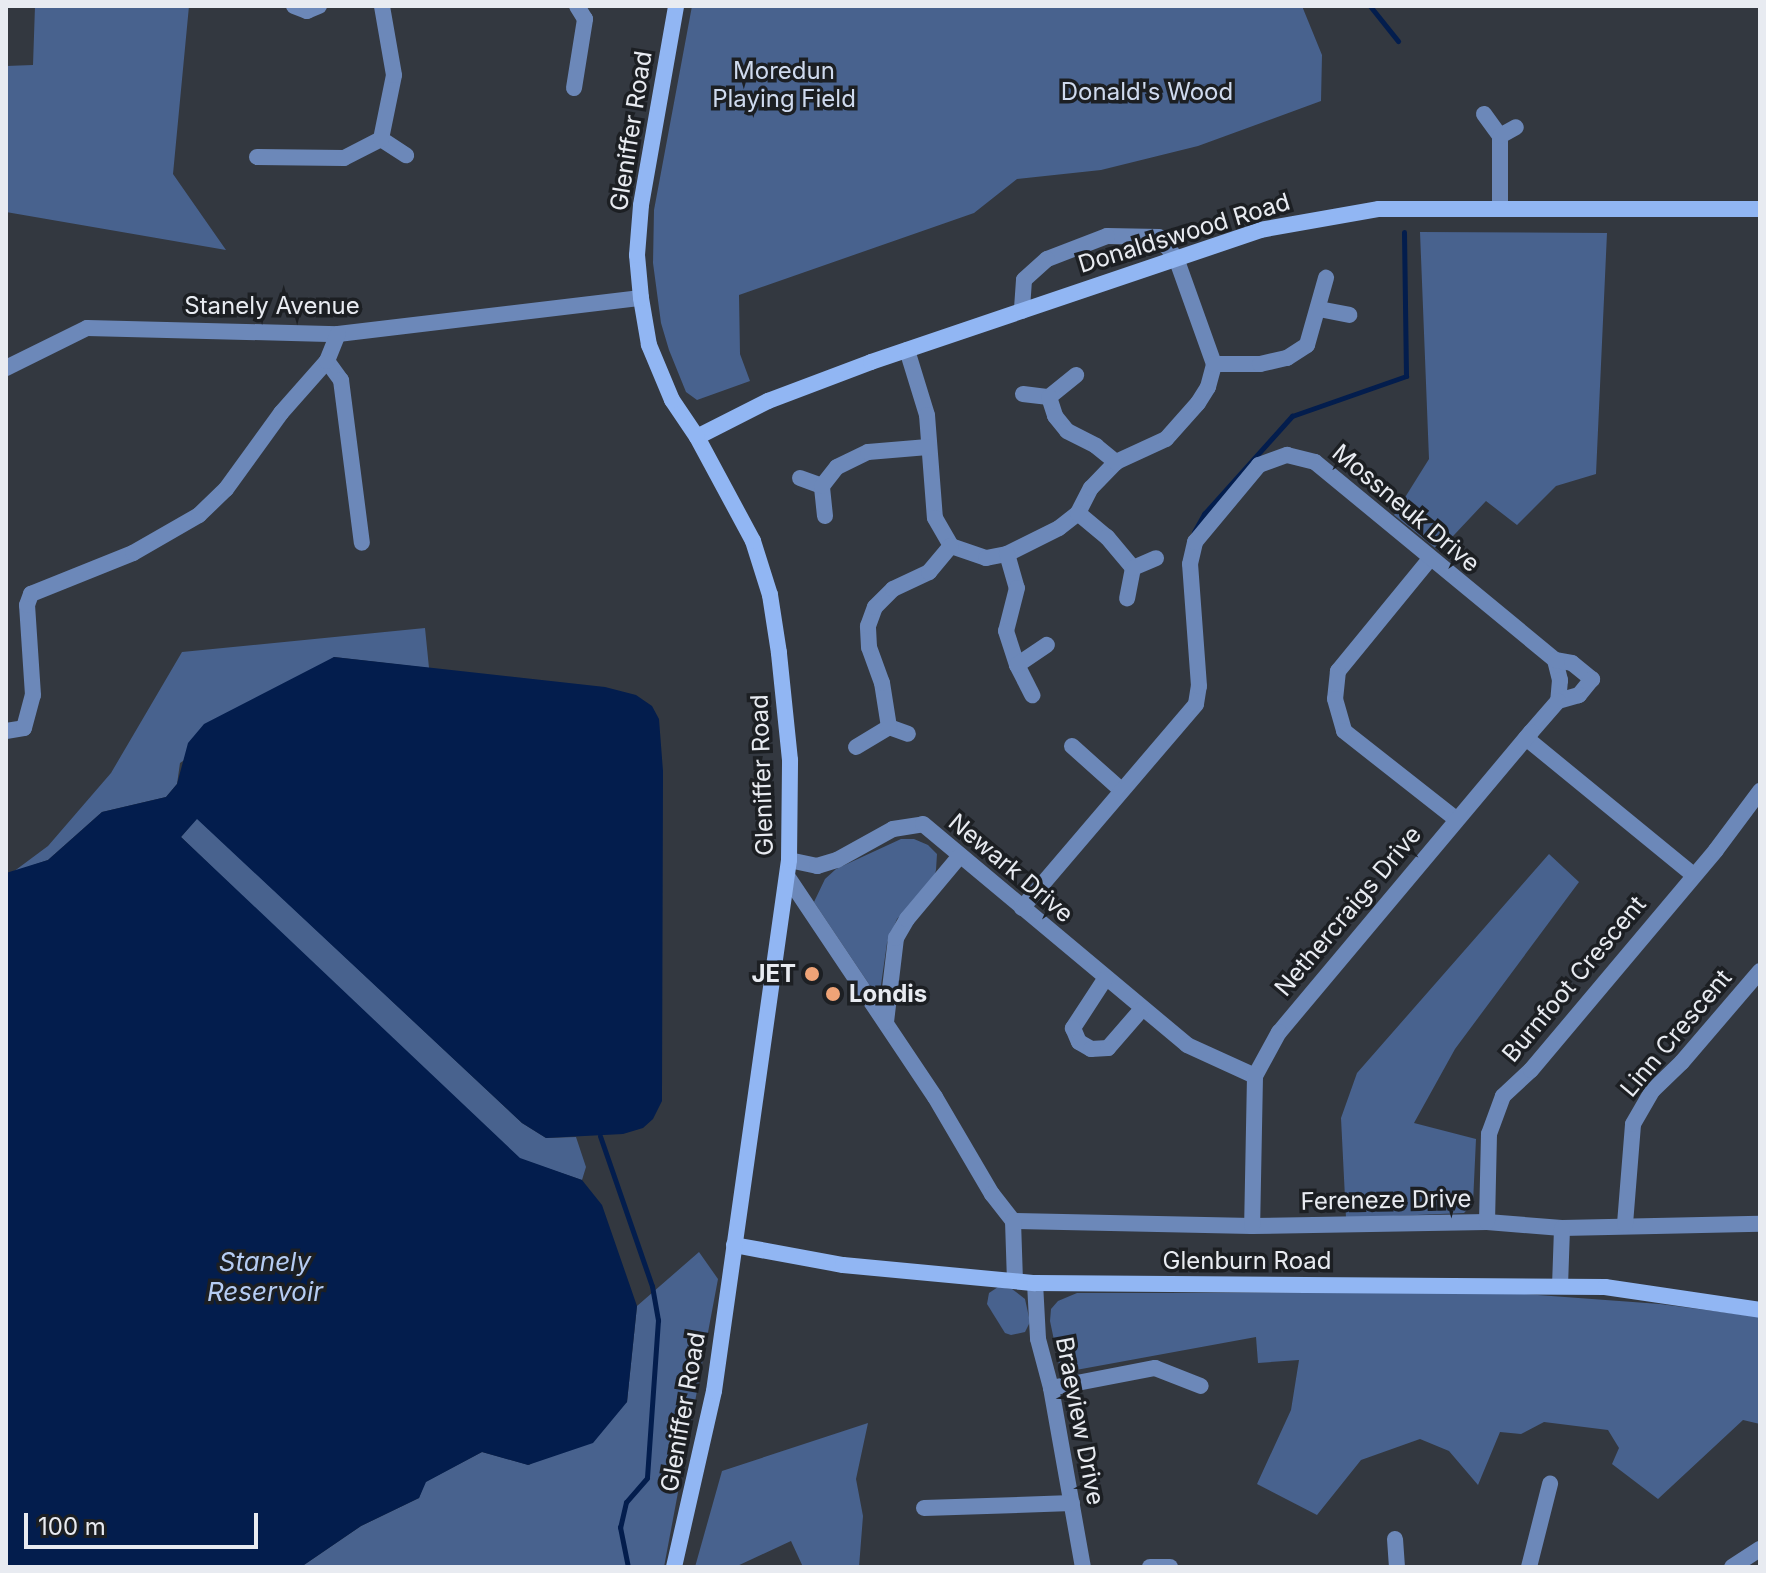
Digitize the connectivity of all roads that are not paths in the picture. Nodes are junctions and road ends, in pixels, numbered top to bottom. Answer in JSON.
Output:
{"nodes":[{"id":1,"x":294,"y":6,"type":"edge"},
{"id":2,"x":319,"y":6,"type":"edge"},
{"id":3,"x":382,"y":6,"type":"edge"},
{"id":4,"x":577,"y":6,"type":"edge"},
{"id":5,"x":676,"y":6,"type":"edge"},
{"id":6,"x":574,"y":88,"type":"dead end"},
{"id":7,"x":1484,"y":114,"type":"dead end"},
{"id":8,"x":1516,"y":127,"type":"dead end"},
{"id":9,"x":1500,"y":136,"type":"junction"},
{"id":10,"x":381,"y":139,"type":"junction"},
{"id":11,"x":406,"y":155,"type":"dead end"},
{"id":12,"x":257,"y":157,"type":"dead end"},
{"id":13,"x":1500,"y":208,"type":"junction"},
{"id":14,"x":1760,"y":209,"type":"edge"},
{"id":15,"x":1176,"y":258,"type":"junction"},
{"id":16,"x":1326,"y":278,"type":"dead end"},
{"id":17,"x":641,"y":298,"type":"junction"},
{"id":18,"x":1319,"y":309,"type":"junction"},
{"id":19,"x":1022,"y":311,"type":"junction"},
{"id":20,"x":1349,"y":315,"type":"dead end"},
{"id":21,"x":338,"y":334,"type":"junction"},
{"id":22,"x":907,"y":350,"type":"junction"},
{"id":23,"x":327,"y":361,"type":"junction"},
{"id":24,"x":1214,"y":364,"type":"junction"},
{"id":25,"x":6,"y":368,"type":"edge"},
{"id":26,"x":1076,"y":375,"type":"dead end"},
{"id":27,"x":1023,"y":394,"type":"dead end"},
{"id":28,"x":1049,"y":397,"type":"junction"},
{"id":29,"x":697,"y":437,"type":"junction"},
{"id":30,"x":928,"y":447,"type":"junction"},
{"id":31,"x":1116,"y":462,"type":"junction"},
{"id":32,"x":800,"y":478,"type":"dead end"},
{"id":33,"x":822,"y":486,"type":"junction"},
{"id":34,"x":1078,"y":513,"type":"junction"},
{"id":35,"x":825,"y":516,"type":"dead end"},
{"id":36,"x":362,"y":543,"type":"dead end"},
{"id":37,"x":951,"y":546,"type":"junction"},
{"id":38,"x":1007,"y":554,"type":"junction"},
{"id":39,"x":1156,"y":558,"type":"dead end"},
{"id":40,"x":1429,"y":560,"type":"junction"},
{"id":41,"x":1133,"y":568,"type":"junction"},
{"id":42,"x":1127,"y":598,"type":"dead end"},
{"id":43,"x":1047,"y":645,"type":"dead end"},
{"id":44,"x":1555,"y":660,"type":"junction"},
{"id":45,"x":1017,"y":665,"type":"junction"},
{"id":46,"x":1592,"y":679,"type":"joint"},
{"id":47,"x":1032,"y":695,"type":"dead end"},
{"id":48,"x":1558,"y":701,"type":"junction"},
{"id":49,"x":889,"y":727,"type":"junction"},
{"id":50,"x":6,"y":731,"type":"edge"},
{"id":51,"x":908,"y":734,"type":"dead end"},
{"id":52,"x":1526,"y":738,"type":"junction"},
{"id":53,"x":1072,"y":746,"type":"dead end"},
{"id":54,"x":856,"y":747,"type":"dead end"},
{"id":55,"x":1121,"y":790,"type":"junction"},
{"id":56,"x":1760,"y":791,"type":"edge"},
{"id":57,"x":1456,"y":819,"type":"junction"},
{"id":58,"x":959,"y":857,"type":"junction"},
{"id":59,"x":788,"y":868,"type":"junction"},
{"id":60,"x":1692,"y":874,"type":"junction"},
{"id":61,"x":1022,"y":908,"type":"junction"},
{"id":62,"x":1760,"y":971,"type":"edge"},
{"id":63,"x":1105,"y":979,"type":"junction"},
{"id":64,"x":1141,"y":1010,"type":"junction"},
{"id":65,"x":886,"y":1022,"type":"junction"},
{"id":66,"x":1255,"y":1076,"type":"junction"},
{"id":67,"x":1013,"y":1221,"type":"junction"},
{"id":68,"x":1487,"y":1222,"type":"junction"},
{"id":69,"x":1625,"y":1224,"type":"junction"},
{"id":70,"x":1760,"y":1224,"type":"edge"},
{"id":71,"x":1252,"y":1226,"type":"junction"},
{"id":72,"x":1562,"y":1228,"type":"junction"},
{"id":73,"x":734,"y":1245,"type":"junction"},
{"id":74,"x":1015,"y":1281,"type":"junction"},
{"id":75,"x":1035,"y":1283,"type":"junction"},
{"id":76,"x":1560,"y":1286,"type":"junction"},
{"id":77,"x":1760,"y":1310,"type":"edge"},
{"id":78,"x":1201,"y":1386,"type":"dead end"},
{"id":79,"x":1051,"y":1388,"type":"junction"},
{"id":80,"x":1550,"y":1484,"type":"dead end"},
{"id":81,"x":1072,"y":1503,"type":"junction"},
{"id":82,"x":924,"y":1508,"type":"dead end"},
{"id":83,"x":1395,"y":1539,"type":"dead end"},
{"id":84,"x":1760,"y":1549,"type":"edge"},
{"id":85,"x":674,"y":1567,"type":"edge"},
{"id":86,"x":1083,"y":1567,"type":"edge"},
{"id":87,"x":1150,"y":1567,"type":"edge"},
{"id":88,"x":1170,"y":1567,"type":"edge"},
{"id":89,"x":1397,"y":1567,"type":"edge"},
{"id":90,"x":1529,"y":1567,"type":"edge"},
{"id":91,"x":1732,"y":1567,"type":"edge"}],
"edges":[{"from":1,"to":2,"type":"street"},
{"from":3,"to":10,"type":"street"},
{"from":4,"to":6,"type":"street"},
{"from":5,"to":17,"type":"street","name":"Gleniffer Road"},
{"from":7,"to":9,"type":"street"},
{"from":8,"to":9,"type":"street"},
{"from":9,"to":13,"type":"street"},
{"from":10,"to":11,"type":"street"},
{"from":10,"to":12,"type":"street"},
{"from":13,"to":14,"type":"street","name":"Donaldswood Road"},
{"from":13,"to":15,"type":"street","name":"Donaldswood Road"},
{"from":15,"to":19,"type":"street","name":"Donaldswood Road"},
{"from":15,"to":19,"type":"street"},
{"from":15,"to":24,"type":"street"},
{"from":16,"to":18,"type":"street"},
{"from":17,"to":21,"type":"street","name":"Stanely Avenue"},
{"from":17,"to":29,"type":"street","name":"Gleniffer Road"},
{"from":18,"to":20,"type":"street"},
{"from":18,"to":24,"type":"street"},
{"from":19,"to":22,"type":"street","name":"Donaldswood Road"},
{"from":21,"to":23,"type":"street"},
{"from":21,"to":25,"type":"street","name":"Stanely Avenue"},
{"from":22,"to":29,"type":"street","name":"Donaldswood Road"},
{"from":22,"to":30,"type":"street"},
{"from":23,"to":36,"type":"street"},
{"from":23,"to":50,"type":"street"},
{"from":24,"to":31,"type":"street"},
{"from":26,"to":28,"type":"street"},
{"from":27,"to":28,"type":"street"},
{"from":28,"to":31,"type":"street"},
{"from":29,"to":59,"type":"street","name":"Gleniffer Road"},
{"from":30,"to":33,"type":"street"},
{"from":30,"to":37,"type":"street"},
{"from":31,"to":34,"type":"street"},
{"from":32,"to":33,"type":"street"},
{"from":33,"to":35,"type":"street"},
{"from":34,"to":38,"type":"street"},
{"from":34,"to":41,"type":"street"},
{"from":37,"to":38,"type":"street"},
{"from":37,"to":49,"type":"street"},
{"from":38,"to":45,"type":"street"},
{"from":39,"to":41,"type":"street"},
{"from":40,"to":44,"type":"street","name":"Mossneuk Drive"},
{"from":40,"to":55,"type":"street","name":"Mossneuk Drive"},
{"from":40,"to":57,"type":"street"},
{"from":41,"to":42,"type":"street"},
{"from":43,"to":45,"type":"street"},
{"from":44,"to":46,"type":"street","name":"Mossneuk Drive"},
{"from":44,"to":48,"type":"street"},
{"from":45,"to":47,"type":"street"},
{"from":46,"to":48,"type":"street","name":"Nethercraigs Drive"},
{"from":48,"to":52,"type":"street","name":"Nethercraigs Drive"},
{"from":49,"to":51,"type":"street"},
{"from":49,"to":54,"type":"street"},
{"from":52,"to":57,"type":"street","name":"Nethercraigs Drive"},
{"from":52,"to":60,"type":"street"},
{"from":53,"to":55,"type":"street"},
{"from":55,"to":61,"type":"street","name":"Mossneuk Drive"},
{"from":56,"to":60,"type":"street","name":"Burnfoot Crescent"},
{"from":57,"to":66,"type":"street","name":"Nethercraigs Drive"},
{"from":58,"to":59,"type":"street","name":"Newark Drive"},
{"from":58,"to":61,"type":"street","name":"Newark Drive"},
{"from":58,"to":65,"type":"street"},
{"from":59,"to":65,"type":"street"},
{"from":59,"to":73,"type":"street","name":"Gleniffer Road"},
{"from":60,"to":68,"type":"street","name":"Burnfoot Crescent"},
{"from":61,"to":63,"type":"street","name":"Newark Drive"},
{"from":62,"to":69,"type":"street","name":"Linn Crescent"},
{"from":63,"to":64,"type":"street","name":"Newark Drive"},
{"from":63,"to":64,"type":"street"},
{"from":64,"to":66,"type":"street","name":"Newark Drive"},
{"from":65,"to":67,"type":"street"},
{"from":66,"to":71,"type":"street","name":"Nethercraigs Drive"},
{"from":67,"to":71,"type":"street","name":"Fereneze Drive"},
{"from":67,"to":74,"type":"street"},
{"from":68,"to":71,"type":"street","name":"Fereneze Drive"},
{"from":68,"to":72,"type":"street","name":"Fereneze Drive"},
{"from":69,"to":70,"type":"street","name":"Fereneze Drive"},
{"from":69,"to":72,"type":"street","name":"Fereneze Drive"},
{"from":72,"to":76,"type":"street"},
{"from":73,"to":74,"type":"street","name":"Glenburn Road"},
{"from":73,"to":85,"type":"street","name":"Gleniffer Road"},
{"from":74,"to":75,"type":"street","name":"Glenburn Road"},
{"from":75,"to":76,"type":"street","name":"Glenburn Road"},
{"from":75,"to":79,"type":"street","name":"Braeview Drive"},
{"from":76,"to":77,"type":"street","name":"Glenburn Road"},
{"from":78,"to":79,"type":"street"},
{"from":79,"to":81,"type":"street","name":"Braeview Drive"},
{"from":80,"to":90,"type":"street"},
{"from":81,"to":82,"type":"street"},
{"from":81,"to":86,"type":"street","name":"Braeview Drive"},
{"from":83,"to":89,"type":"street"},
{"from":84,"to":91,"type":"street"},
{"from":87,"to":88,"type":"street"}]}
